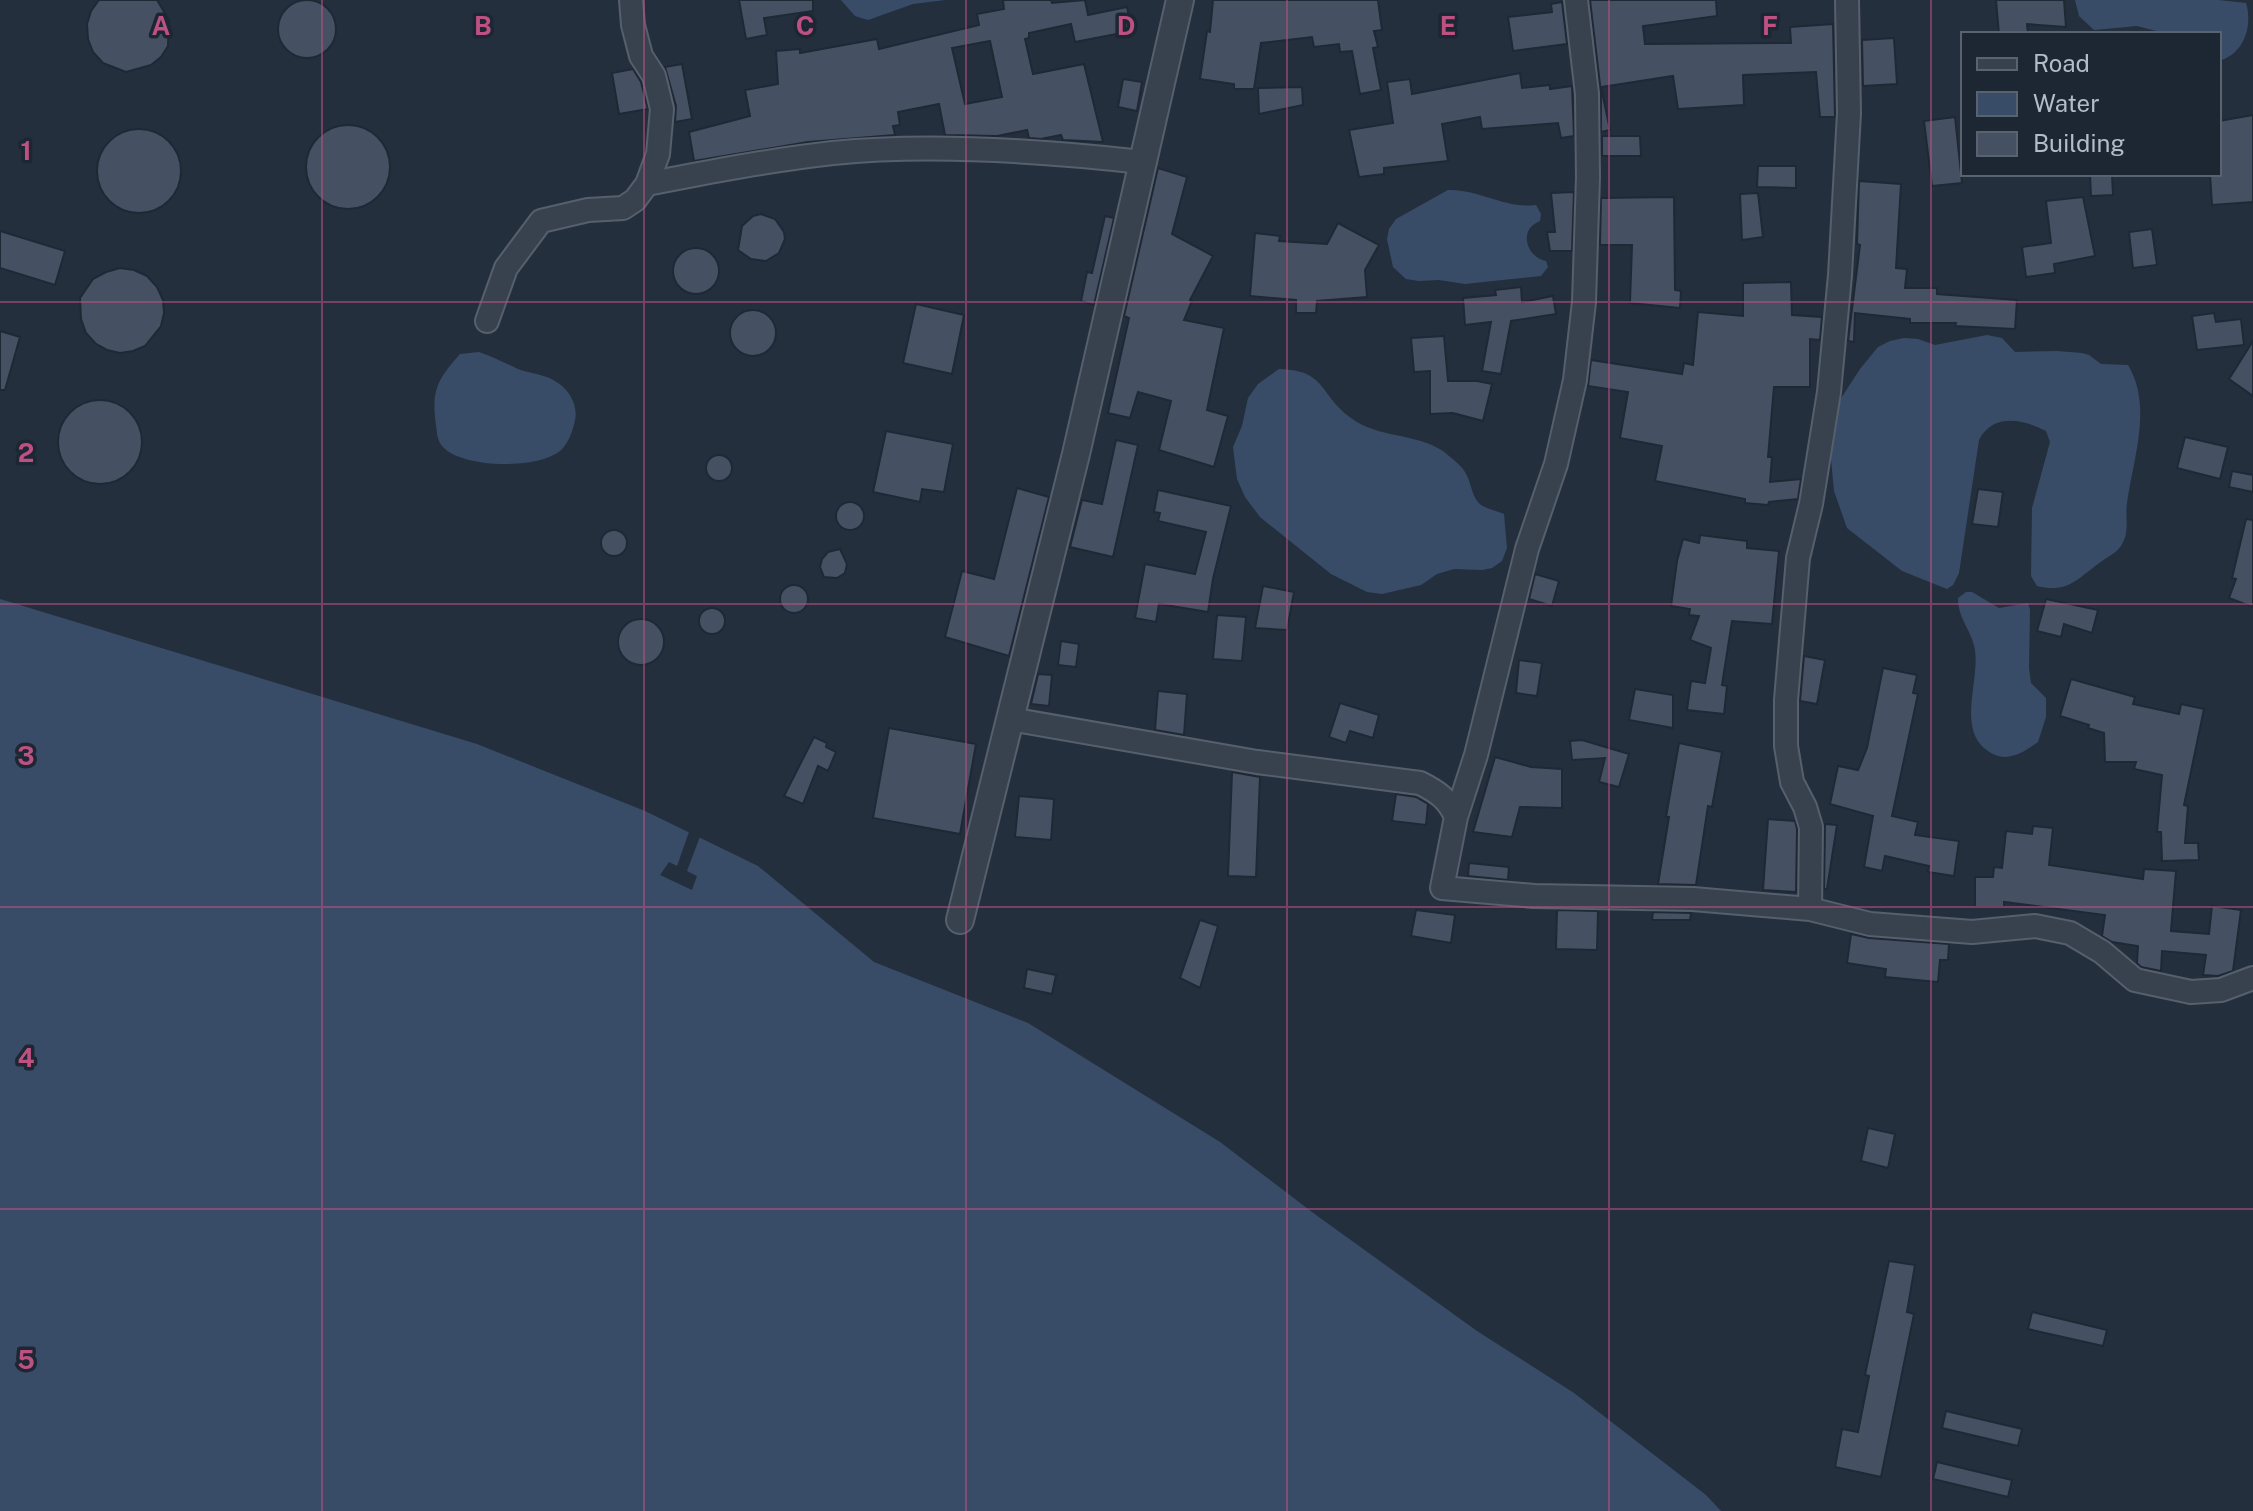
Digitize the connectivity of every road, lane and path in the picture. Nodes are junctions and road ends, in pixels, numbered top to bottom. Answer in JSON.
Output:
{"nodes":[{"id":1,"x":631,"y":0,"type":"edge"},
{"id":2,"x":1180,"y":0,"type":"edge"},
{"id":3,"x":1576,"y":0,"type":"edge"},
{"id":4,"x":1847,"y":0,"type":"edge"},
{"id":5,"x":1142,"y":162,"type":"junction"},
{"id":6,"x":647,"y":184,"type":"junction"},
{"id":7,"x":487,"y":321,"type":"dead end"},
{"id":8,"x":1010,"y":719,"type":"junction"},
{"id":9,"x":1456,"y":817,"type":"junction"},
{"id":10,"x":1810,"y":909,"type":"junction"},
{"id":11,"x":960,"y":920,"type":"dead end"},
{"id":12,"x":2253,"y":978,"type":"edge"}],
"edges":[{"from":1,"to":6,"type":"street"},
{"from":2,"to":5,"type":"street"},
{"from":3,"to":9,"type":"street"},
{"from":4,"to":10,"type":"street"},
{"from":5,"to":6,"type":"street"},
{"from":5,"to":8,"type":"street"},
{"from":6,"to":7,"type":"street"},
{"from":8,"to":9,"type":"street"},
{"from":8,"to":11,"type":"street"},
{"from":9,"to":10,"type":"street"},
{"from":10,"to":12,"type":"street"}]}
